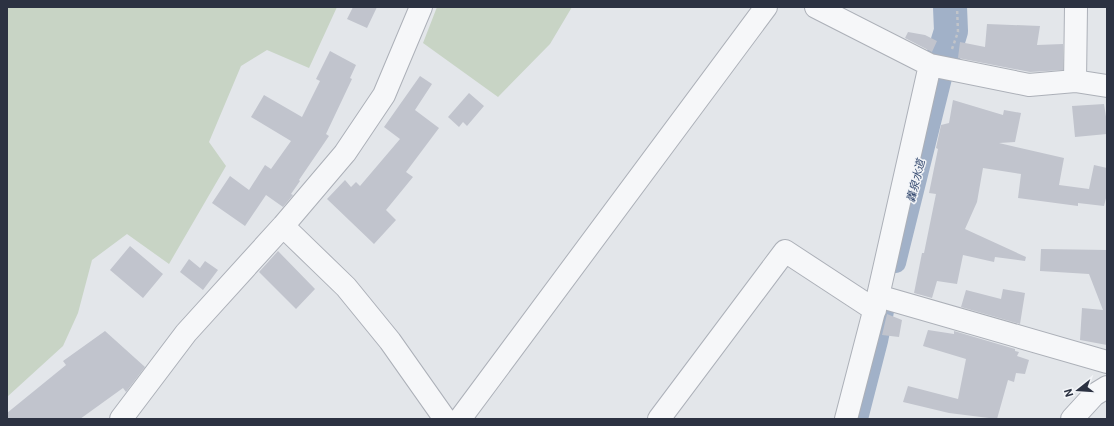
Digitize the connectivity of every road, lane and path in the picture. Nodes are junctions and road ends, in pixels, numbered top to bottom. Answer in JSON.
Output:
{"nodes":[{"id":1,"x":421,"y":7,"type":"edge"},
{"id":2,"x":766,"y":7,"type":"edge"},
{"id":3,"x":816,"y":7,"type":"edge"},
{"id":4,"x":957,"y":7,"type":"edge"},
{"id":5,"x":1076,"y":7,"type":"edge"},
{"id":6,"x":938,"y":67,"type":"junction"},
{"id":7,"x":1075,"y":81,"type":"junction"},
{"id":8,"x":1107,"y":86,"type":"edge"},
{"id":9,"x":282,"y":226,"type":"junction"},
{"id":10,"x":876,"y":303,"type":"junction"},
{"id":11,"x":1107,"y":362,"type":"edge"},
{"id":12,"x":1107,"y":387,"type":"edge"},
{"id":13,"x":121,"y":419,"type":"edge"},
{"id":14,"x":445,"y":419,"type":"edge"},
{"id":15,"x":460,"y":419,"type":"edge"},
{"id":16,"x":659,"y":419,"type":"edge"},
{"id":17,"x":846,"y":419,"type":"edge"},
{"id":18,"x":1072,"y":419,"type":"edge"}],
"edges":[{"from":1,"to":9,"type":"street"},
{"from":2,"to":15,"type":"street"},
{"from":3,"to":6,"type":"street"},
{"from":4,"to":6,"type":"path"},
{"from":5,"to":7,"type":"street"},
{"from":6,"to":7,"type":"street"},
{"from":6,"to":10,"type":"street"},
{"from":7,"to":8,"type":"street"},
{"from":9,"to":13,"type":"street"},
{"from":9,"to":14,"type":"street"},
{"from":10,"to":11,"type":"street"},
{"from":10,"to":16,"type":"street"},
{"from":10,"to":17,"type":"street"},
{"from":12,"to":18,"type":"street"}]}
